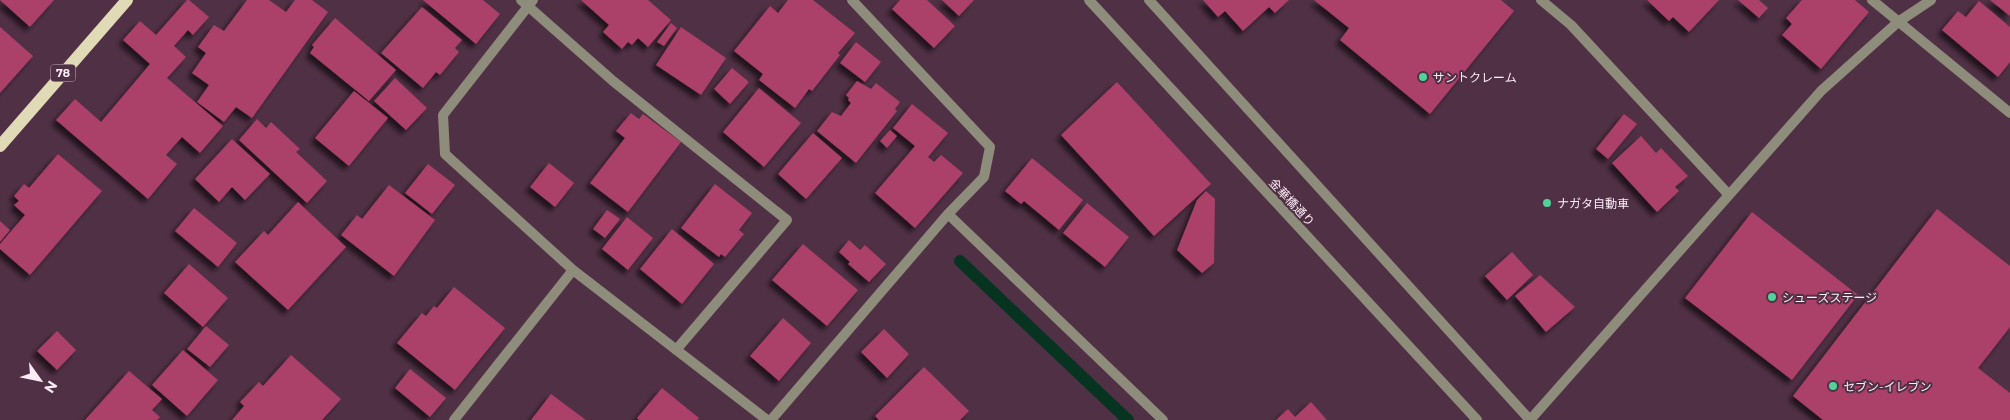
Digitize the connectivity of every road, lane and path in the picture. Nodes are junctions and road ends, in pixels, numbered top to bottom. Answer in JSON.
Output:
{"nodes":[{"id":1,"x":127,"y":0,"type":"edge"},
{"id":2,"x":852,"y":0,"type":"edge"},
{"id":3,"x":1089,"y":0,"type":"edge"},
{"id":4,"x":1148,"y":0,"type":"edge"},
{"id":5,"x":1542,"y":0,"type":"edge"},
{"id":6,"x":1872,"y":0,"type":"edge"},
{"id":7,"x":1931,"y":0,"type":"edge"},
{"id":8,"x":527,"y":2,"type":"edge"},
{"id":9,"x":1898,"y":22,"type":"junction"},
{"id":10,"x":2010,"y":113,"type":"edge"},
{"id":11,"x":0,"y":146,"type":"edge"},
{"id":12,"x":1729,"y":195,"type":"junction"},
{"id":13,"x":948,"y":214,"type":"junction"},
{"id":14,"x":573,"y":270,"type":"junction"},
{"id":15,"x":676,"y":350,"type":"junction"},
{"id":16,"x":454,"y":420,"type":"edge"},
{"id":17,"x":767,"y":420,"type":"edge"},
{"id":18,"x":771,"y":420,"type":"edge"},
{"id":19,"x":1163,"y":420,"type":"edge"},
{"id":20,"x":1477,"y":420,"type":"edge"},
{"id":21,"x":1530,"y":420,"type":"edge"}],
"edges":[{"from":1,"to":11,"type":"main road","number":"78"},
{"from":2,"to":13,"type":"street"},
{"from":3,"to":20,"type":"street","name":"金華橋通り"},
{"from":4,"to":21,"type":"street"},
{"from":5,"to":12,"type":"street"},
{"from":6,"to":9,"type":"street"},
{"from":7,"to":9,"type":"street"},
{"from":8,"to":14,"type":"street"},
{"from":8,"to":15,"type":"street"},
{"from":9,"to":10,"type":"street"},
{"from":9,"to":12,"type":"street"},
{"from":12,"to":21,"type":"street"},
{"from":13,"to":18,"type":"street"},
{"from":13,"to":19,"type":"street"},
{"from":14,"to":15,"type":"street"},
{"from":14,"to":16,"type":"street"},
{"from":15,"to":17,"type":"street"}]}
